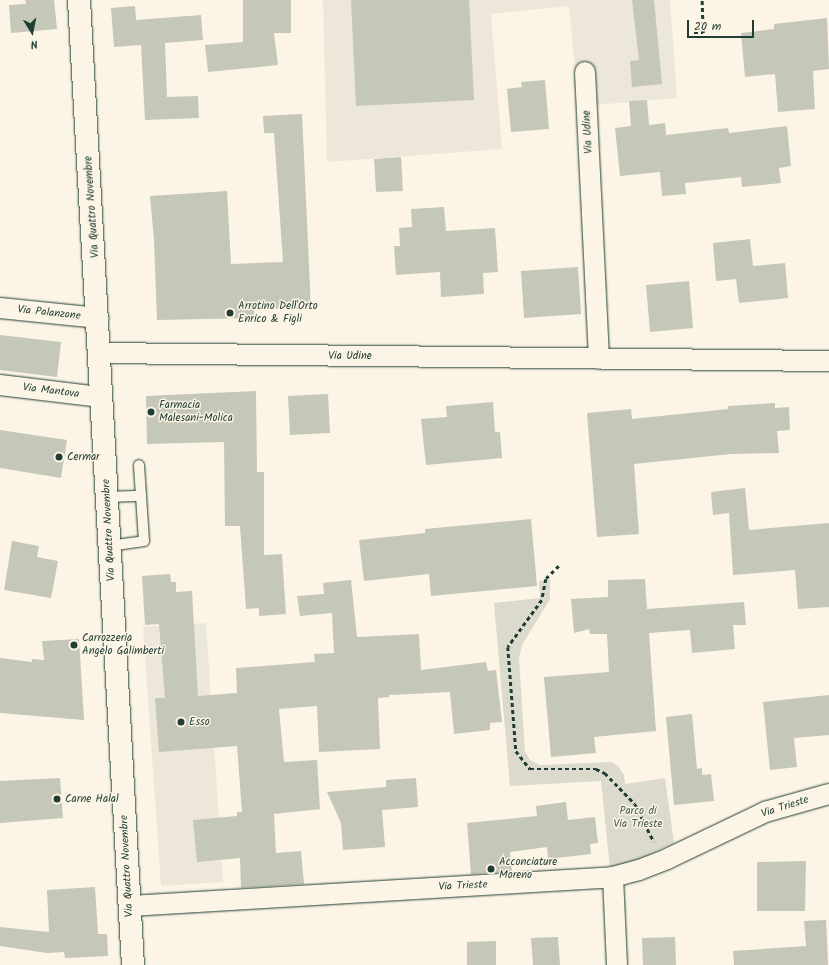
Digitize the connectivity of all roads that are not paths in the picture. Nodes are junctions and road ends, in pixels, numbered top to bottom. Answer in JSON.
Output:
{"nodes":[{"id":1,"x":79,"y":0,"type":"edge"},
{"id":2,"x":585,"y":72,"type":"dead end"},
{"id":3,"x":0,"y":308,"type":"edge"},
{"id":4,"x":98,"y":318,"type":"junction"},
{"id":5,"x":100,"y":353,"type":"junction"},
{"id":6,"x":600,"y":359,"type":"junction"},
{"id":7,"x":829,"y":361,"type":"edge"},
{"id":8,"x":0,"y":385,"type":"edge"},
{"id":9,"x":101,"y":397,"type":"junction"},
{"id":10,"x":139,"y":465,"type":"dead end"},
{"id":11,"x":141,"y":496,"type":"junction"},
{"id":12,"x":107,"y":497,"type":"junction"},
{"id":13,"x":109,"y":546,"type":"junction"},
{"id":14,"x":829,"y":794,"type":"edge"},
{"id":15,"x":613,"y":877,"type":"junction"},
{"id":16,"x":130,"y":906,"type":"junction"},
{"id":17,"x":133,"y":965,"type":"edge"},
{"id":18,"x":617,"y":965,"type":"edge"}],
"edges":[{"from":1,"to":4,"type":"main road","name":"Via Quattro Novembre"},
{"from":2,"to":6,"type":"street","name":"Via Udine"},
{"from":3,"to":4,"type":"street","name":"Via Palanzone"},
{"from":4,"to":5,"type":"main road","name":"Via Quattro Novembre"},
{"from":5,"to":6,"type":"street","name":"Via Udine"},
{"from":5,"to":9,"type":"main road","name":"Via Quattro Novembre"},
{"from":6,"to":7,"type":"street","name":"Via Udine"},
{"from":8,"to":9,"type":"street","name":"Via Mantova"},
{"from":9,"to":12,"type":"main road","name":"Via Quattro Novembre"},
{"from":10,"to":11,"type":"lane"},
{"from":11,"to":12,"type":"lane"},
{"from":11,"to":13,"type":"lane"},
{"from":12,"to":13,"type":"main road","name":"Via Quattro Novembre"},
{"from":13,"to":16,"type":"main road","name":"Via Quattro Novembre"},
{"from":14,"to":15,"type":"street","name":"Via Trieste"},
{"from":15,"to":16,"type":"street","name":"Via Trieste"},
{"from":15,"to":18,"type":"street"},
{"from":16,"to":17,"type":"main road","name":"Via Quattro Novembre"}]}
